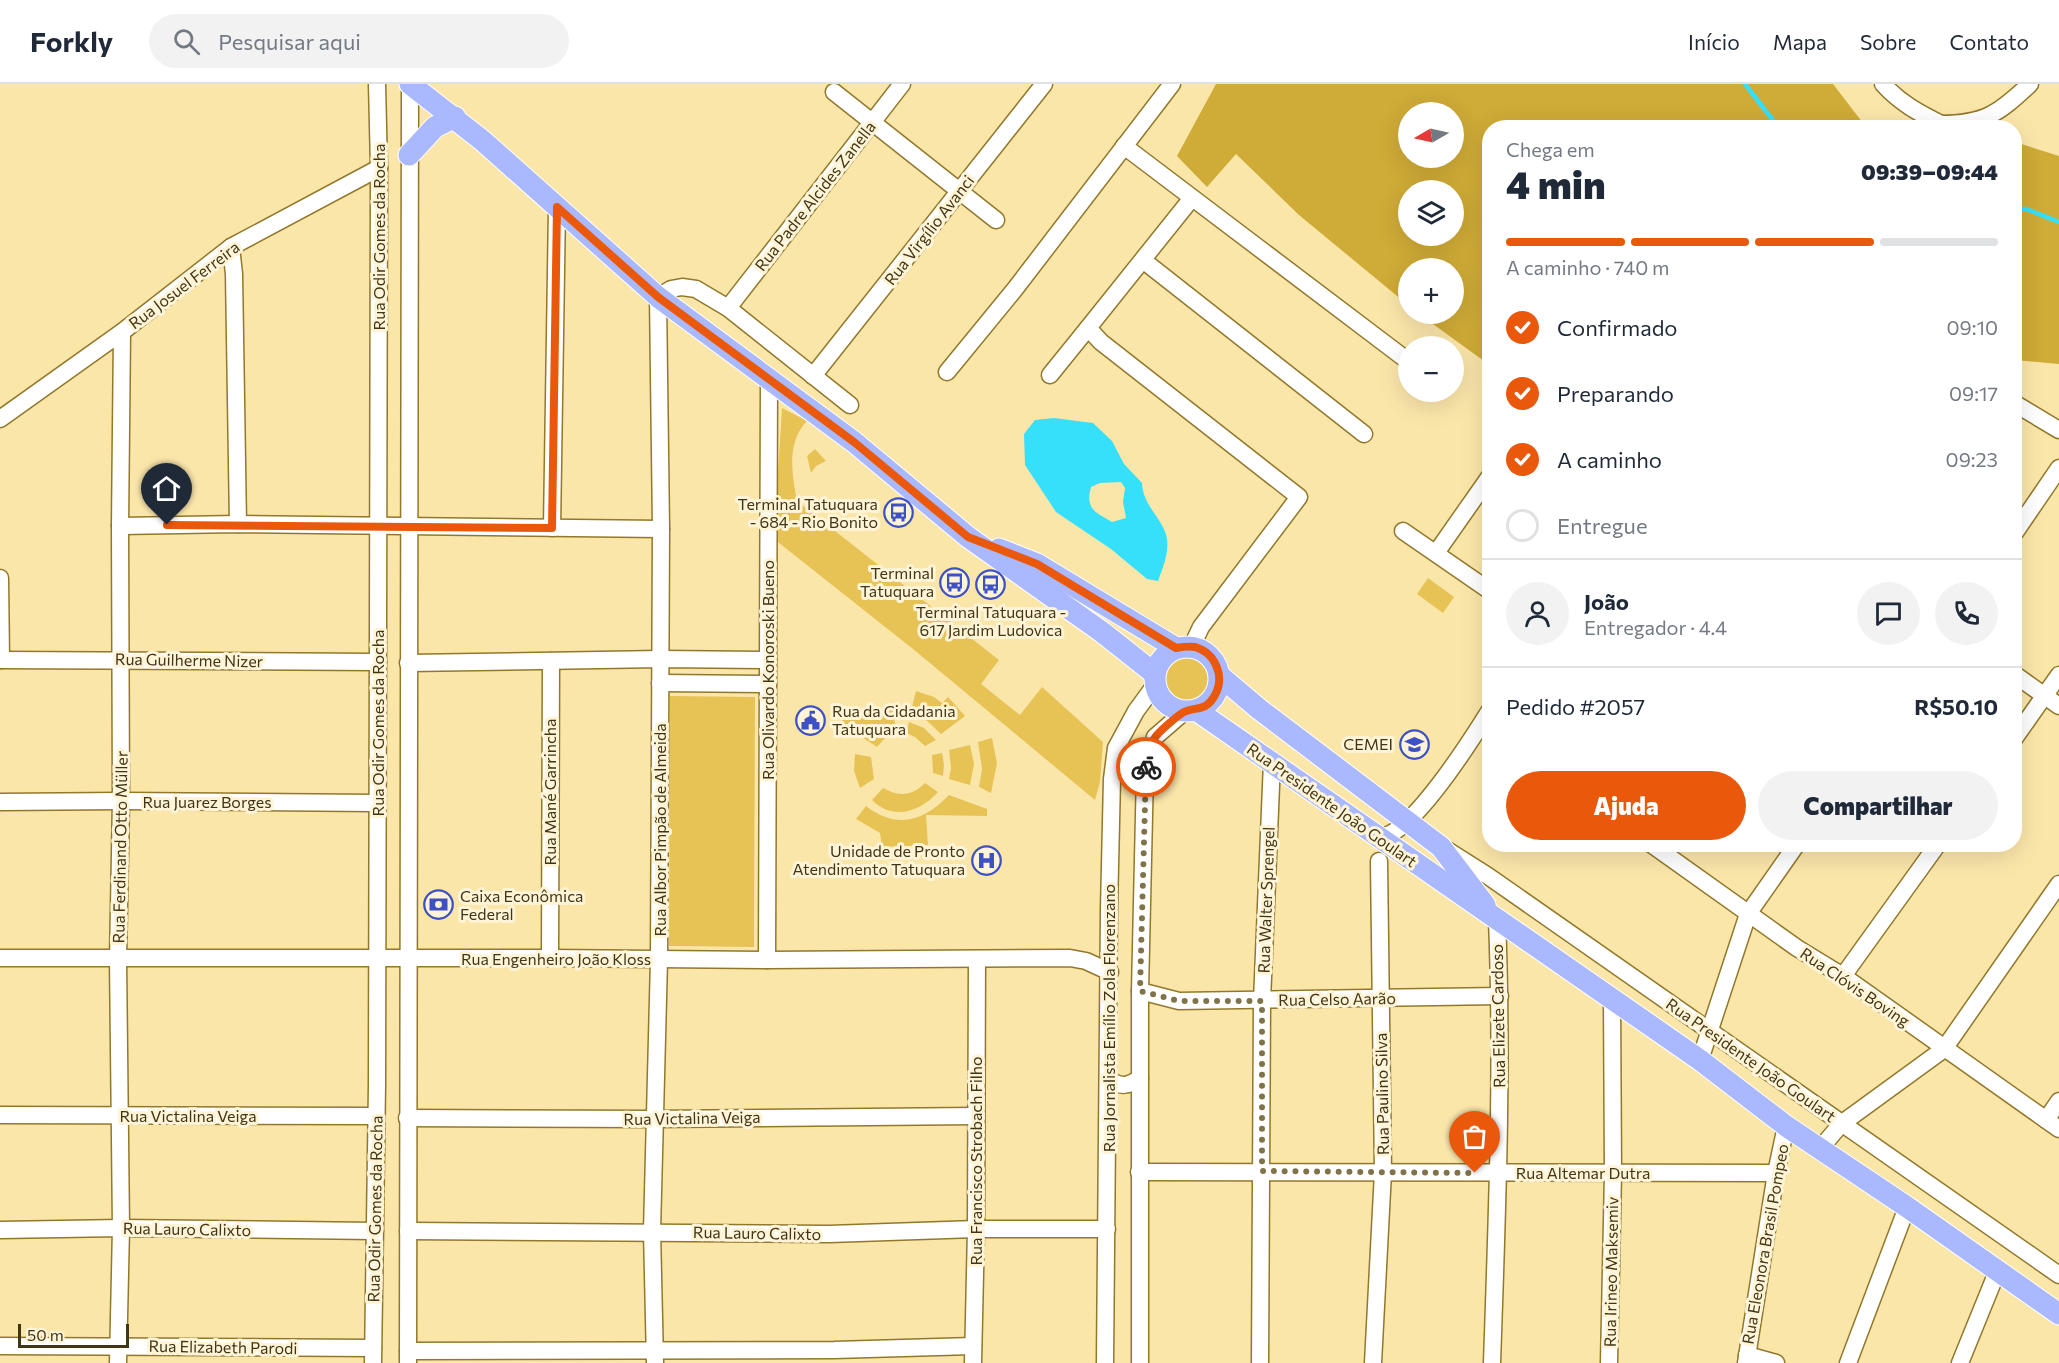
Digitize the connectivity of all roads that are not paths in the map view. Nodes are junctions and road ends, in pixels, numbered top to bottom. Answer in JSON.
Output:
{"nodes":[{"id":1,"x":377,"y":84,"type":"edge"},
{"id":2,"x":410,"y":84,"type":"edge"},
{"id":3,"x":902,"y":84,"type":"edge"},
{"id":4,"x":1044,"y":84,"type":"edge"},
{"id":5,"x":1172,"y":84,"type":"edge"},
{"id":6,"x":1883,"y":84,"type":"edge"},
{"id":7,"x":2030,"y":84,"type":"edge"},
{"id":8,"x":834,"y":92,"type":"dead end"},
{"id":9,"x":455,"y":117,"type":"junction"},
{"id":10,"x":1931,"y":120,"type":"edge"},
{"id":11,"x":1980,"y":120,"type":"edge"},
{"id":12,"x":872,"y":122,"type":"junction"},
{"id":13,"x":1124,"y":147,"type":"junction"},
{"id":14,"x":409,"y":155,"type":"junction"},
{"id":15,"x":379,"y":168,"type":"junction"},
{"id":16,"x":959,"y":191,"type":"junction"},
{"id":17,"x":1192,"y":198,"type":"junction"},
{"id":18,"x":557,"y":207,"type":"junction"},
{"id":19,"x":996,"y":220,"type":"dead end"},
{"id":20,"x":231,"y":247,"type":"junction"},
{"id":21,"x":1144,"y":261,"type":"junction"},
{"id":22,"x":658,"y":297,"type":"junction"},
{"id":23,"x":728,"y":308,"type":"junction"},
{"id":24,"x":1088,"y":328,"type":"junction"},
{"id":25,"x":122,"y":332,"type":"junction"},
{"id":26,"x":1398,"y":353,"type":"edge"},
{"id":27,"x":947,"y":372,"type":"dead end"},
{"id":28,"x":1050,"y":375,"type":"dead end"},
{"id":29,"x":813,"y":376,"type":"junction"},
{"id":30,"x":769,"y":381,"type":"junction"},
{"id":31,"x":850,"y":405,"type":"dead end"},
{"id":32,"x":2022,"y":408,"type":"edge"},
{"id":33,"x":0,"y":419,"type":"edge"},
{"id":34,"x":2059,"y":430,"type":"edge"},
{"id":35,"x":1364,"y":434,"type":"dead end"},
{"id":36,"x":2059,"y":468,"type":"edge"},
{"id":37,"x":1482,"y":487,"type":"edge"},
{"id":38,"x":2022,"y":522,"type":"edge"},
{"id":39,"x":238,"y":524,"type":"junction"},
{"id":40,"x":378,"y":525,"type":"junction"},
{"id":41,"x":120,"y":526,"type":"junction"},
{"id":42,"x":409,"y":526,"type":"junction"},
{"id":43,"x":552,"y":528,"type":"junction"},
{"id":44,"x":661,"y":529,"type":"junction"},
{"id":45,"x":1403,"y":531,"type":"dead end"},
{"id":46,"x":968,"y":537,"type":"junction"},
{"id":47,"x":1436,"y":553,"type":"junction"},
{"id":48,"x":0,"y":578,"type":"edge"},
{"id":49,"x":1482,"y":585,"type":"edge"},
{"id":50,"x":1184,"y":647,"type":"junction"},
{"id":51,"x":660,"y":659,"type":"junction"},
{"id":52,"x":1,"y":660,"type":"edge"},
{"id":53,"x":120,"y":660,"type":"junction"},
{"id":54,"x":768,"y":660,"type":"junction"},
{"id":55,"x":551,"y":661,"type":"junction"},
{"id":56,"x":378,"y":662,"type":"junction"},
{"id":57,"x":408,"y":663,"type":"junction"},
{"id":58,"x":2059,"y":675,"type":"edge"},
{"id":59,"x":1220,"y":676,"type":"junction"},
{"id":60,"x":1155,"y":679,"type":"junction"},
{"id":61,"x":2022,"y":680,"type":"edge"},
{"id":62,"x":660,"y":683,"type":"junction"},
{"id":63,"x":768,"y":684,"type":"junction"},
{"id":64,"x":2052,"y":701,"type":"edge"},
{"id":65,"x":1190,"y":711,"type":"junction"},
{"id":66,"x":1482,"y":729,"type":"edge"},
{"id":67,"x":2022,"y":731,"type":"edge"},
{"id":68,"x":1272,"y":762,"type":"junction"},
{"id":69,"x":122,"y":801,"type":"junction"},
{"id":70,"x":0,"y":802,"type":"edge"},
{"id":71,"x":377,"y":803,"type":"junction"},
{"id":72,"x":1408,"y":820,"type":"junction"},
{"id":73,"x":1370,"y":832,"type":"junction"},
{"id":74,"x":1441,"y":847,"type":"junction"},
{"id":75,"x":1663,"y":852,"type":"edge"},
{"id":76,"x":1791,"y":852,"type":"edge"},
{"id":77,"x":1932,"y":852,"type":"edge"},
{"id":78,"x":1379,"y":861,"type":"dead end"},
{"id":79,"x":2059,"y":884,"type":"edge"},
{"id":80,"x":1748,"y":914,"type":"junction"},
{"id":81,"x":1497,"y":920,"type":"junction"},
{"id":82,"x":0,"y":958,"type":"edge"},
{"id":83,"x":550,"y":958,"type":"junction"},
{"id":84,"x":118,"y":959,"type":"junction"},
{"id":85,"x":377,"y":959,"type":"junction"},
{"id":86,"x":408,"y":959,"type":"junction"},
{"id":87,"x":977,"y":959,"type":"junction"},
{"id":88,"x":659,"y":960,"type":"junction"},
{"id":89,"x":767,"y":960,"type":"junction"},
{"id":90,"x":1110,"y":972,"type":"junction"},
{"id":91,"x":1843,"y":976,"type":"junction"},
{"id":92,"x":1140,"y":991,"type":"junction"},
{"id":93,"x":1500,"y":996,"type":"junction"},
{"id":94,"x":1381,"y":999,"type":"junction"},
{"id":95,"x":1612,"y":1000,"type":"junction"},
{"id":96,"x":1262,"y":1001,"type":"junction"},
{"id":97,"x":1708,"y":1030,"type":"junction"},
{"id":98,"x":1944,"y":1049,"type":"junction"},
{"id":99,"x":1700,"y":1060,"type":"junction"},
{"id":100,"x":1140,"y":1078,"type":"junction"},
{"id":101,"x":1109,"y":1079,"type":"junction"},
{"id":102,"x":2059,"y":1101,"type":"edge"},
{"id":103,"x":0,"y":1115,"type":"edge"},
{"id":104,"x":120,"y":1116,"type":"junction"},
{"id":105,"x":376,"y":1116,"type":"junction"},
{"id":106,"x":976,"y":1116,"type":"junction"},
{"id":107,"x":407,"y":1118,"type":"junction"},
{"id":108,"x":655,"y":1119,"type":"junction"},
{"id":109,"x":1841,"y":1124,"type":"junction"},
{"id":110,"x":2053,"y":1124,"type":"edge"},
{"id":111,"x":1786,"y":1126,"type":"junction"},
{"id":112,"x":1820,"y":1149,"type":"junction"},
{"id":113,"x":1262,"y":1171,"type":"junction"},
{"id":114,"x":1139,"y":1172,"type":"junction"},
{"id":115,"x":1383,"y":1172,"type":"junction"},
{"id":116,"x":1498,"y":1173,"type":"junction"},
{"id":117,"x":1613,"y":1173,"type":"junction"},
{"id":118,"x":1776,"y":1173,"type":"junction"},
{"id":119,"x":1907,"y":1207,"type":"junction"},
{"id":120,"x":121,"y":1228,"type":"junction"},
{"id":121,"x":976,"y":1229,"type":"junction"},
{"id":122,"x":1107,"y":1229,"type":"junction"},
{"id":123,"x":0,"y":1230,"type":"edge"},
{"id":124,"x":375,"y":1231,"type":"junction"},
{"id":125,"x":408,"y":1231,"type":"junction"},
{"id":126,"x":652,"y":1231,"type":"junction"},
{"id":127,"x":1997,"y":1272,"type":"junction"},
{"id":128,"x":2059,"y":1275,"type":"edge"},
{"id":129,"x":2059,"y":1314,"type":"edge"},
{"id":130,"x":120,"y":1345,"type":"junction"},
{"id":131,"x":0,"y":1346,"type":"edge"},
{"id":132,"x":973,"y":1346,"type":"junction"},
{"id":133,"x":373,"y":1356,"type":"edge"},
{"id":134,"x":656,"y":1356,"type":"edge"},
{"id":135,"x":408,"y":1357,"type":"edge"},
{"id":136,"x":1746,"y":1359,"type":"edge"},
{"id":137,"x":118,"y":1363,"type":"edge"},
{"id":138,"x":973,"y":1363,"type":"edge"},
{"id":139,"x":1106,"y":1363,"type":"edge"},
{"id":140,"x":1140,"y":1363,"type":"edge"},
{"id":141,"x":1260,"y":1363,"type":"edge"},
{"id":142,"x":1373,"y":1363,"type":"edge"},
{"id":143,"x":1492,"y":1363,"type":"edge"},
{"id":144,"x":1609,"y":1363,"type":"edge"},
{"id":145,"x":1776,"y":1363,"type":"edge"},
{"id":146,"x":1848,"y":1363,"type":"edge"},
{"id":147,"x":1960,"y":1363,"type":"edge"}],
"edges":[{"from":1,"to":15,"type":"street","name":"Rua Odir Gomes da Rocha"},
{"from":2,"to":9,"type":"main road","name":"Rua Presidente João Goulart"},
{"from":2,"to":14,"type":"street","name":"Rua Odir Gomes da Rocha"},
{"from":3,"to":12,"type":"street","name":"Rua Padre Alcides Zanella"},
{"from":4,"to":16,"type":"street","name":"Rua Virgílio Avanci"},
{"from":5,"to":13,"type":"street"},
{"from":6,"to":10,"type":"street"},
{"from":7,"to":11,"type":"street"},
{"from":8,"to":12,"type":"street"},
{"from":9,"to":14,"type":"main road"},
{"from":9,"to":18,"type":"main road","name":"Rua Presidente João Goulart"},
{"from":12,"to":16,"type":"street"},
{"from":12,"to":23,"type":"street","name":"Rua Padre Alcides Zanella"},
{"from":13,"to":17,"type":"street"},
{"from":13,"to":27,"type":"street"},
{"from":14,"to":42,"type":"street","name":"Rua Odir Gomes da Rocha"},
{"from":15,"to":20,"type":"street","name":"Rua Josuel Ferreira"},
{"from":15,"to":40,"type":"street","name":"Rua Odir Gomes da Rocha"},
{"from":16,"to":19,"type":"street"},
{"from":16,"to":29,"type":"street","name":"Rua Virgílio Avanci"},
{"from":17,"to":21,"type":"street"},
{"from":17,"to":26,"type":"street"},
{"from":18,"to":22,"type":"main road","name":"Rua Presidente João Goulart"},
{"from":18,"to":43,"type":"street"},
{"from":20,"to":25,"type":"street","name":"Rua Josuel Ferreira"},
{"from":20,"to":39,"type":"street"},
{"from":21,"to":24,"type":"street"},
{"from":21,"to":35,"type":"street"},
{"from":22,"to":23,"type":"street"},
{"from":22,"to":30,"type":"main road","name":"Rua Presidente João Goulart"},
{"from":22,"to":44,"type":"street","name":"Rua Albor Pimpão de Almeida"},
{"from":23,"to":29,"type":"street"},
{"from":24,"to":28,"type":"street"},
{"from":24,"to":50,"type":"street"},
{"from":25,"to":33,"type":"street","name":"Rua Josuel Ferreira"},
{"from":25,"to":41,"type":"street","name":"Rua Ferdinand Otto Müller"},
{"from":29,"to":31,"type":"street"},
{"from":30,"to":46,"type":"main road","name":"Rua Presidente João Goulart"},
{"from":30,"to":54,"type":"street","name":"Rua Olivardo Konoroski Bueno"},
{"from":32,"to":34,"type":"street"},
{"from":36,"to":38,"type":"street"},
{"from":37,"to":47,"type":"street"},
{"from":39,"to":40,"type":"street"},
{"from":39,"to":41,"type":"street"},
{"from":40,"to":42,"type":"street"},
{"from":40,"to":56,"type":"street","name":"Rua Odir Gomes da Rocha"},
{"from":41,"to":53,"type":"street","name":"Rua Ferdinand Otto Müller"},
{"from":42,"to":43,"type":"street"},
{"from":42,"to":57,"type":"street","name":"Rua Odir Gomes da Rocha"},
{"from":43,"to":44,"type":"street"},
{"from":44,"to":51,"type":"street","name":"Rua Albor Pimpão de Almeida"},
{"from":45,"to":47,"type":"street"},
{"from":46,"to":50,"type":"main road","name":"Rua Presidente João Goulart"},
{"from":46,"to":60,"type":"main road","name":"Rua Presidente João Goulart"},
{"from":47,"to":49,"type":"street"},
{"from":48,"to":52,"type":"street"},
{"from":50,"to":59,"type":"main road","name":"Rua Presidente João Goulart"},
{"from":50,"to":60,"type":"main road"},
{"from":51,"to":54,"type":"street"},
{"from":51,"to":55,"type":"street"},
{"from":51,"to":62,"type":"street","name":"Rua Albor Pimpão de Almeida"},
{"from":52,"to":53,"type":"street","name":"Rua Guilherme Nizer"},
{"from":53,"to":56,"type":"street","name":"Rua Guilherme Nizer"},
{"from":53,"to":69,"type":"street","name":"Rua Ferdinand Otto Müller"},
{"from":54,"to":63,"type":"street","name":"Rua Olivardo Konoroski Bueno"},
{"from":55,"to":57,"type":"street"},
{"from":55,"to":83,"type":"street","name":"Rua Mané Garrincha"},
{"from":56,"to":71,"type":"street","name":"Rua Odir Gomes da Rocha"},
{"from":57,"to":86,"type":"street","name":"Rua Odir Gomes da Rocha"},
{"from":58,"to":64,"type":"street"},
{"from":59,"to":65,"type":"main road"},
{"from":59,"to":72,"type":"main road","name":"Rua Presidente João Goulart"},
{"from":60,"to":65,"type":"main road","name":"Rua Presidente João Goulart"},
{"from":60,"to":90,"type":"street","name":"Rua Jornalista Emílio Zola Florenzano"},
{"from":61,"to":64,"type":"street"},
{"from":62,"to":63,"type":"street"},
{"from":62,"to":88,"type":"street","name":"Rua Albor Pimpão de Almeida"},
{"from":63,"to":89,"type":"street","name":"Rua Olivardo Konoroski Bueno"},
{"from":64,"to":67,"type":"street"},
{"from":65,"to":68,"type":"main road","name":"Rua Presidente João Goulart"},
{"from":65,"to":92,"type":"street","name":"Rua Jornalista Emílio Zola Florenzano"},
{"from":66,"to":72,"type":"street"},
{"from":68,"to":73,"type":"main road","name":"Rua Presidente João Goulart"},
{"from":68,"to":96,"type":"street","name":"Rua Walter Sprengel"},
{"from":69,"to":70,"type":"street","name":"Rua Juarez Borges"},
{"from":69,"to":71,"type":"street","name":"Rua Juarez Borges"},
{"from":69,"to":84,"type":"street","name":"Rua Ferdinand Otto Müller"},
{"from":71,"to":85,"type":"street","name":"Rua Odir Gomes da Rocha"},
{"from":72,"to":73,"type":"street"},
{"from":72,"to":74,"type":"main road","name":"Rua Presidente João Goulart"},
{"from":73,"to":81,"type":"main road","name":"Rua Presidente João Goulart"},
{"from":74,"to":81,"type":"main road","name":"Rua Presidente João Goulart"},
{"from":74,"to":97,"type":"street","name":"Rua Presidente João Goulart"},
{"from":75,"to":80,"type":"street","name":"Rua Clóvis Boving"},
{"from":76,"to":80,"type":"street"},
{"from":77,"to":91,"type":"street"},
{"from":78,"to":94,"type":"street","name":"Rua Paulino Silva"},
{"from":79,"to":98,"type":"street"},
{"from":80,"to":91,"type":"street","name":"Rua Clóvis Boving"},
{"from":80,"to":97,"type":"street"},
{"from":81,"to":93,"type":"street","name":"Rua Elizete Cardoso"},
{"from":81,"to":95,"type":"main road","name":"Rua Presidente João Goulart"},
{"from":82,"to":84,"type":"street","name":"Rua Engenheiro João Kloss"},
{"from":83,"to":86,"type":"street","name":"Rua Engenheiro João Kloss"},
{"from":83,"to":88,"type":"street","name":"Rua Engenheiro João Kloss"},
{"from":84,"to":85,"type":"street","name":"Rua Engenheiro João Kloss"},
{"from":84,"to":104,"type":"street","name":"Rua Ferdinand Otto Müller"},
{"from":85,"to":86,"type":"street","name":"Rua Engenheiro João Kloss"},
{"from":85,"to":105,"type":"street","name":"Rua Odir Gomes da Rocha"},
{"from":86,"to":107,"type":"street","name":"Rua Odir Gomes da Rocha"},
{"from":87,"to":89,"type":"street","name":"Rua Engenheiro João Kloss"},
{"from":87,"to":90,"type":"street","name":"Rua Engenheiro João Kloss"},
{"from":87,"to":106,"type":"street","name":"Rua Francisco Strobach Filho"},
{"from":88,"to":89,"type":"street","name":"Rua Engenheiro João Kloss"},
{"from":88,"to":108,"type":"street","name":"Rua Albor Pimpão de Almeida"},
{"from":90,"to":101,"type":"street","name":"Rua Jornalista Emílio Zola Florenzano"},
{"from":91,"to":98,"type":"street","name":"Rua Clóvis Boving"},
{"from":92,"to":96,"type":"street","name":"Rua Celso Aarão"},
{"from":92,"to":100,"type":"street","name":"Rua Jornalista Emílio Zola Florenzano"},
{"from":93,"to":94,"type":"street","name":"Rua Celso Aarão"},
{"from":93,"to":116,"type":"street","name":"Rua Elizete Cardoso"},
{"from":94,"to":96,"type":"street","name":"Rua Celso Aarão"},
{"from":94,"to":115,"type":"street","name":"Rua Paulino Silva"},
{"from":95,"to":99,"type":"main road","name":"Rua Presidente João Goulart"},
{"from":95,"to":117,"type":"street","name":"Rua Irineo Maksemiv"},
{"from":96,"to":113,"type":"street","name":"Rua Walter Sprengel"},
{"from":97,"to":99,"type":"street"},
{"from":97,"to":109,"type":"street","name":"Rua Presidente João Goulart"},
{"from":98,"to":109,"type":"street"},
{"from":98,"to":110,"type":"street","name":"Rua Clóvis Boving"},
{"from":99,"to":111,"type":"main road","name":"Rua Presidente João Goulart"},
{"from":100,"to":101,"type":"street"},
{"from":100,"to":114,"type":"street","name":"Rua Jornalista Emílio Zola Florenzano"},
{"from":101,"to":122,"type":"street","name":"Rua Jornalista Emílio Zola Florenzano"},
{"from":102,"to":110,"type":"street"},
{"from":103,"to":104,"type":"street","name":"Rua Victalina Veiga"},
{"from":104,"to":105,"type":"street","name":"Rua Victalina Veiga"},
{"from":104,"to":120,"type":"street","name":"Rua Ferdinand Otto Müller"},
{"from":105,"to":124,"type":"street","name":"Rua Odir Gomes da Rocha"},
{"from":106,"to":108,"type":"street","name":"Rua Victalina Veiga"},
{"from":106,"to":121,"type":"street","name":"Rua Francisco Strobach Filho"},
{"from":107,"to":108,"type":"street","name":"Rua Victalina Veiga"},
{"from":107,"to":125,"type":"street","name":"Rua Odir Gomes da Rocha"},
{"from":108,"to":126,"type":"street","name":"Rua Albor Pimpão de Almeida"},
{"from":109,"to":112,"type":"street"},
{"from":109,"to":128,"type":"street","name":"Rua Presidente João Goulart"},
{"from":111,"to":112,"type":"main road","name":"Rua Presidente João Goulart"},
{"from":111,"to":118,"type":"street","name":"Rua Eleonora Brasil Pompeo"},
{"from":112,"to":119,"type":"main road","name":"Rua Presidente João Goulart"},
{"from":113,"to":114,"type":"street","name":"Rua Altemar Dutra"},
{"from":113,"to":115,"type":"street","name":"Rua Altemar Dutra"},
{"from":113,"to":141,"type":"street","name":"Rua Walter Sprengel"},
{"from":114,"to":140,"type":"street","name":"Rua Jornalista Emílio Zola Florenzano"},
{"from":115,"to":116,"type":"street","name":"Rua Altemar Dutra"},
{"from":115,"to":142,"type":"street","name":"Rua Paulino Silva"},
{"from":116,"to":117,"type":"street","name":"Rua Altemar Dutra"},
{"from":116,"to":143,"type":"street","name":"Rua Elizete Cardoso"},
{"from":117,"to":118,"type":"street","name":"Rua Altemar Dutra"},
{"from":117,"to":144,"type":"street","name":"Rua Irineo Maksemiv"},
{"from":118,"to":136,"type":"street","name":"Rua Eleonora Brasil Pompeo"},
{"from":119,"to":127,"type":"main road","name":"Rua Presidente João Goulart"},
{"from":119,"to":146,"type":"street"},
{"from":120,"to":123,"type":"street","name":"Rua Lauro Calixto"},
{"from":120,"to":124,"type":"street","name":"Rua Lauro Calixto"},
{"from":120,"to":130,"type":"street","name":"Rua Ferdinand Otto Müller"},
{"from":121,"to":122,"type":"street","name":"Rua Lauro Calixto"},
{"from":121,"to":126,"type":"street","name":"Rua Lauro Calixto"},
{"from":121,"to":132,"type":"street","name":"Rua Francisco Strobach Filho"},
{"from":122,"to":139,"type":"street","name":"Rua Jornalista Emílio Zola Florenzano"},
{"from":124,"to":133,"type":"street","name":"Rua Odir Gomes da Rocha"},
{"from":125,"to":126,"type":"street","name":"Rua Lauro Calixto"},
{"from":125,"to":135,"type":"street","name":"Rua Odir Gomes da Rocha"},
{"from":126,"to":134,"type":"street","name":"Rua Albor Pimpão de Almeida"},
{"from":127,"to":129,"type":"main road","name":"Rua Presidente João Goulart"},
{"from":127,"to":147,"type":"street"},
{"from":130,"to":131,"type":"street","name":"Rua Elizabeth Parodi"},
{"from":130,"to":133,"type":"street","name":"Rua Elizabeth Parodi"},
{"from":130,"to":137,"type":"street","name":"Rua Ferdinand Otto Müller"},
{"from":132,"to":134,"type":"street"},
{"from":132,"to":138,"type":"street","name":"Rua Francisco Strobach Filho"},
{"from":134,"to":135,"type":"street"},
{"from":136,"to":145,"type":"street"}]}
